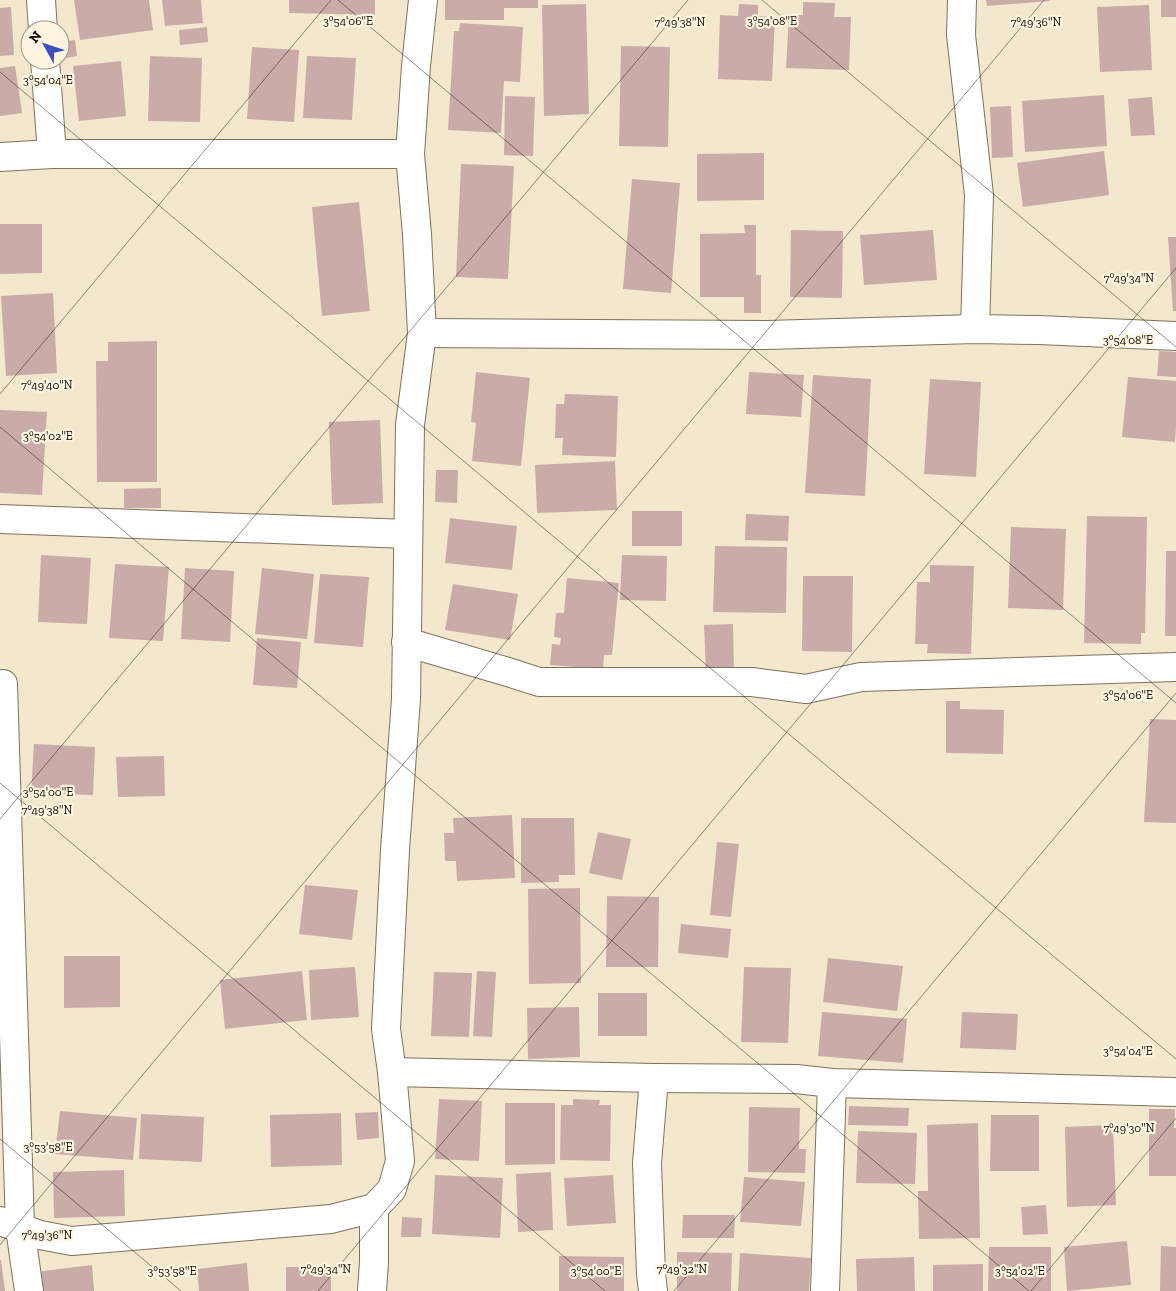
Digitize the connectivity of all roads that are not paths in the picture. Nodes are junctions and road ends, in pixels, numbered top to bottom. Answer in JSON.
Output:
{"nodes":[{"id":1,"x":41,"y":0,"type":"edge"},
{"id":2,"x":424,"y":0,"type":"edge"},
{"id":3,"x":962,"y":0,"type":"edge"},
{"id":4,"x":42,"y":20,"type":"edge"},
{"id":5,"x":46,"y":70,"type":"edge"},
{"id":6,"x":52,"y":154,"type":"junction"},
{"id":7,"x":410,"y":154,"type":"junction"},
{"id":8,"x":0,"y":157,"type":"edge"},
{"id":9,"x":976,"y":329,"type":"junction"},
{"id":10,"x":422,"y":333,"type":"junction"},
{"id":11,"x":1176,"y":336,"type":"edge"},
{"id":12,"x":0,"y":519,"type":"edge"},
{"id":13,"x":408,"y":534,"type":"junction"},
{"id":14,"x":406,"y":642,"type":"junction"},
{"id":15,"x":1176,"y":667,"type":"edge"},
{"id":16,"x":3,"y":684,"type":"dead end"},
{"id":17,"x":392,"y":1072,"type":"junction"},
{"id":18,"x":654,"y":1078,"type":"junction"},
{"id":19,"x":832,"y":1083,"type":"junction"},
{"id":20,"x":1176,"y":1092,"type":"edge"},
{"id":21,"x":374,"y":1208,"type":"junction"},
{"id":22,"x":10,"y":1224,"type":"edge"},
{"id":23,"x":29,"y":1291,"type":"edge"},
{"id":24,"x":372,"y":1291,"type":"edge"},
{"id":25,"x":653,"y":1291,"type":"edge"},
{"id":26,"x":825,"y":1291,"type":"edge"}],
"edges":[{"from":1,"to":4,"type":"street"},
{"from":2,"to":7,"type":"street"},
{"from":3,"to":9,"type":"street"},
{"from":5,"to":6,"type":"street"},
{"from":6,"to":7,"type":"street"},
{"from":6,"to":8,"type":"street"},
{"from":7,"to":10,"type":"street"},
{"from":9,"to":10,"type":"street"},
{"from":9,"to":11,"type":"street"},
{"from":10,"to":13,"type":"street"},
{"from":12,"to":13,"type":"street"},
{"from":13,"to":14,"type":"street"},
{"from":14,"to":15,"type":"street"},
{"from":14,"to":17,"type":"street"},
{"from":16,"to":22,"type":"street"},
{"from":17,"to":18,"type":"street"},
{"from":17,"to":21,"type":"street"},
{"from":18,"to":19,"type":"street"},
{"from":18,"to":25,"type":"street"},
{"from":19,"to":20,"type":"street"},
{"from":19,"to":26,"type":"street"},
{"from":21,"to":22,"type":"street"},
{"from":21,"to":24,"type":"street"},
{"from":22,"to":23,"type":"street"}]}
